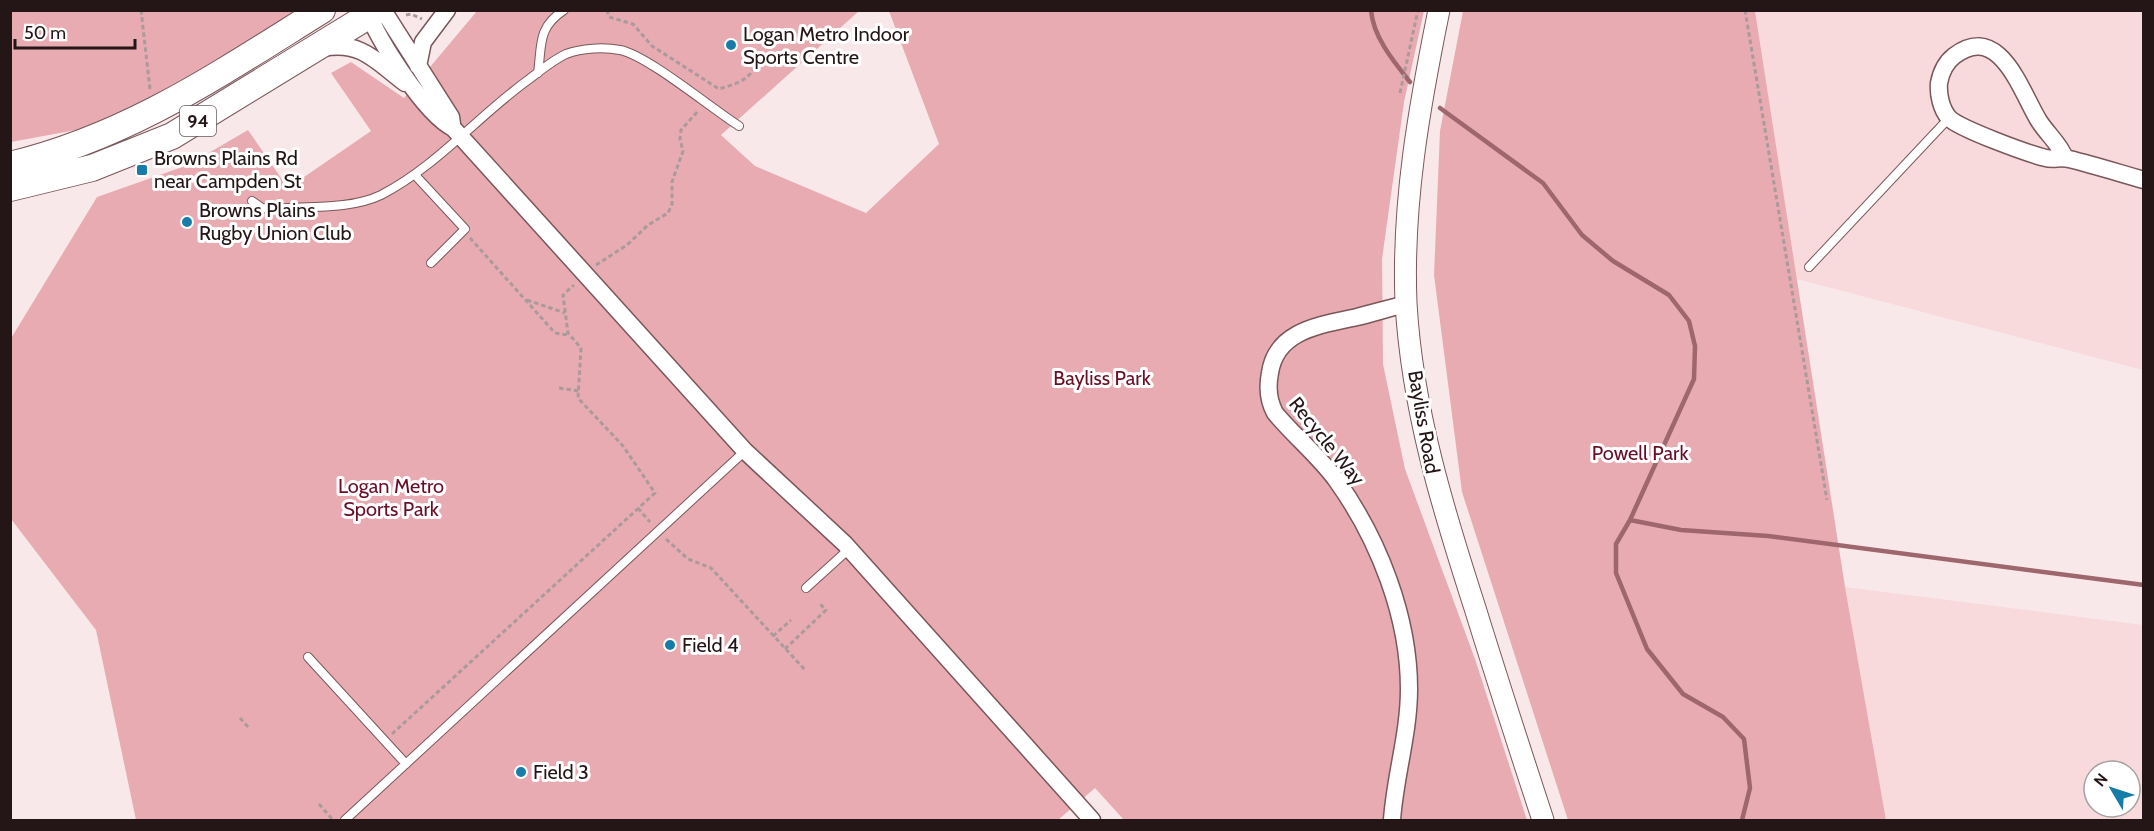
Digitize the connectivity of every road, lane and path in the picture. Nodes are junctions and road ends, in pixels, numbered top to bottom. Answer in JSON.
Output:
{"nodes":[{"id":1,"x":141,"y":10,"type":"edge"},
{"id":2,"x":321,"y":10,"type":"edge"},
{"id":3,"x":447,"y":10,"type":"edge"},
{"id":4,"x":564,"y":10,"type":"edge"},
{"id":5,"x":607,"y":10,"type":"edge"},
{"id":6,"x":1418,"y":10,"type":"edge"},
{"id":7,"x":1439,"y":10,"type":"edge"},
{"id":8,"x":1745,"y":10,"type":"edge"},
{"id":9,"x":374,"y":12,"type":"edge"},
{"id":10,"x":314,"y":50,"type":"junction"},
{"id":11,"x":754,"y":55,"type":"dead end"},
{"id":12,"x":418,"y":66,"type":"junction"},
{"id":13,"x":538,"y":73,"type":"junction"},
{"id":14,"x":413,"y":89,"type":"junction"},
{"id":15,"x":1400,"y":93,"type":"dead end"},
{"id":16,"x":153,"y":111,"type":"junction"},
{"id":17,"x":698,"y":111,"type":"dead end"},
{"id":18,"x":1949,"y":118,"type":"junction"},
{"id":19,"x":739,"y":126,"type":"dead end"},
{"id":20,"x":457,"y":132,"type":"junction"},
{"id":21,"x":2065,"y":158,"type":"junction"},
{"id":22,"x":10,"y":165,"type":"edge"},
{"id":23,"x":415,"y":175,"type":"junction"},
{"id":24,"x":2144,"y":180,"type":"edge"},
{"id":25,"x":10,"y":188,"type":"edge"},
{"id":26,"x":252,"y":201,"type":"dead end"},
{"id":27,"x":464,"y":231,"type":"junction"},
{"id":28,"x":431,"y":263,"type":"dead end"},
{"id":29,"x":1809,"y":267,"type":"dead end"},
{"id":30,"x":592,"y":268,"type":"dead end"},
{"id":31,"x":578,"y":281,"type":"dead end"},
{"id":32,"x":526,"y":300,"type":"junction"},
{"id":33,"x":1406,"y":304,"type":"junction"},
{"id":34,"x":565,"y":313,"type":"junction"},
{"id":35,"x":570,"y":336,"type":"junction"},
{"id":36,"x":559,"y":388,"type":"dead end"},
{"id":37,"x":579,"y":391,"type":"junction"},
{"id":38,"x":745,"y":451,"type":"junction"},
{"id":39,"x":1827,"y":500,"type":"dead end"},
{"id":40,"x":638,"y":508,"type":"junction"},
{"id":41,"x":652,"y":523,"type":"dead end"},
{"id":42,"x":666,"y":539,"type":"dead end"},
{"id":43,"x":849,"y":549,"type":"junction"},
{"id":44,"x":806,"y":588,"type":"dead end"},
{"id":45,"x":820,"y":604,"type":"dead end"},
{"id":46,"x":791,"y":620,"type":"dead end"},
{"id":47,"x":773,"y":636,"type":"junction"},
{"id":48,"x":785,"y":649,"type":"junction"},
{"id":49,"x":308,"y":657,"type":"dead end"},
{"id":50,"x":806,"y":671,"type":"dead end"},
{"id":51,"x":240,"y":718,"type":"dead end"},
{"id":52,"x":249,"y":728,"type":"dead end"},
{"id":53,"x":384,"y":741,"type":"junction"},
{"id":54,"x":406,"y":764,"type":"junction"},
{"id":55,"x":1394,"y":795,"type":"junction"},
{"id":56,"x":319,"y":804,"type":"dead end"},
{"id":57,"x":333,"y":820,"type":"edge"},
{"id":58,"x":345,"y":820,"type":"edge"},
{"id":59,"x":1092,"y":820,"type":"edge"},
{"id":60,"x":1380,"y":820,"type":"edge"},
{"id":61,"x":1392,"y":820,"type":"edge"},
{"id":62,"x":1543,"y":820,"type":"edge"}],
"edges":[{"from":1,"to":16,"type":"path"},
{"from":2,"to":16,"type":"main road","number":"94"},
{"from":3,"to":12,"type":"street"},
{"from":4,"to":13,"type":"lane"},
{"from":5,"to":11,"type":"path"},
{"from":6,"to":15,"type":"path"},
{"from":7,"to":33,"type":"street","name":"Bayliss Road"},
{"from":8,"to":39,"type":"path"},
{"from":9,"to":10,"type":"main road","number":"94"},
{"from":9,"to":12,"type":"street"},
{"from":9,"to":14,"type":"street"},
{"from":10,"to":14,"type":"street"},
{"from":10,"to":25,"type":"main road","number":"94"},
{"from":12,"to":20,"type":"street"},
{"from":13,"to":19,"type":"lane"},
{"from":13,"to":20,"type":"lane"},
{"from":14,"to":20,"type":"street"},
{"from":16,"to":22,"type":"main road","number":"94"},
{"from":17,"to":30,"type":"path"},
{"from":18,"to":21,"type":"street"},
{"from":18,"to":21,"type":"street"},
{"from":18,"to":29,"type":"lane"},
{"from":20,"to":23,"type":"lane"},
{"from":20,"to":38,"type":"street"},
{"from":21,"to":24,"type":"street"},
{"from":23,"to":26,"type":"lane"},
{"from":23,"to":27,"type":"lane"},
{"from":27,"to":28,"type":"lane"},
{"from":27,"to":32,"type":"path"},
{"from":31,"to":34,"type":"path"},
{"from":32,"to":34,"type":"path"},
{"from":32,"to":35,"type":"path"},
{"from":33,"to":55,"type":"street","name":"Recycle Way"},
{"from":33,"to":62,"type":"street","name":"Bayliss Road"},
{"from":34,"to":35,"type":"path"},
{"from":35,"to":37,"type":"path"},
{"from":36,"to":37,"type":"path"},
{"from":37,"to":40,"type":"path"},
{"from":38,"to":43,"type":"street"},
{"from":38,"to":54,"type":"lane"},
{"from":40,"to":41,"type":"path"},
{"from":40,"to":53,"type":"path"},
{"from":42,"to":47,"type":"path"},
{"from":43,"to":44,"type":"lane"},
{"from":43,"to":59,"type":"street"},
{"from":45,"to":48,"type":"path"},
{"from":46,"to":47,"type":"path"},
{"from":47,"to":48,"type":"path"},
{"from":48,"to":50,"type":"path"},
{"from":49,"to":53,"type":"lane"},
{"from":51,"to":52,"type":"path"},
{"from":53,"to":54,"type":"lane"},
{"from":54,"to":58,"type":"lane"},
{"from":55,"to":60,"type":"street","name":"Recycle Way"},
{"from":55,"to":61,"type":"street","name":"Recycle Way"},
{"from":56,"to":57,"type":"path"}]}
